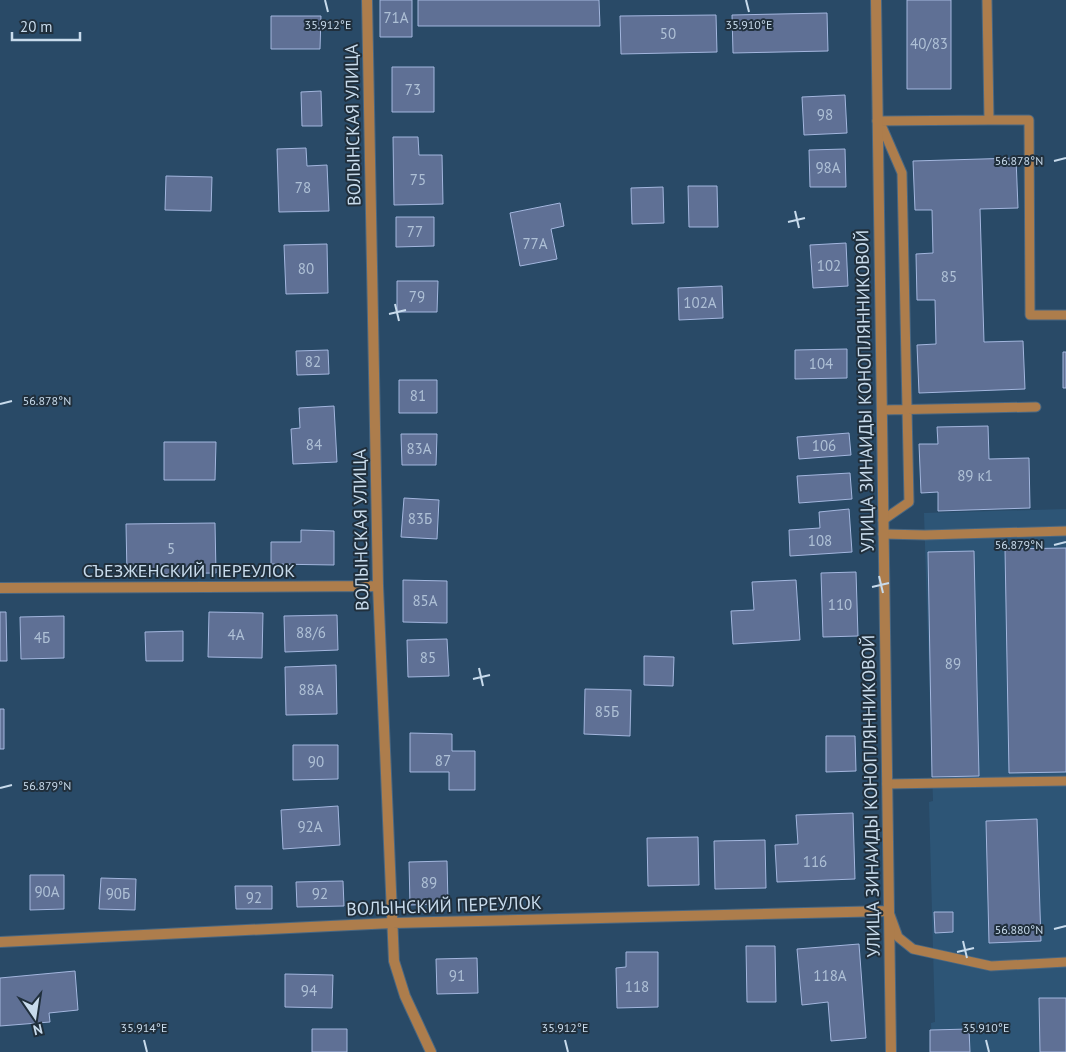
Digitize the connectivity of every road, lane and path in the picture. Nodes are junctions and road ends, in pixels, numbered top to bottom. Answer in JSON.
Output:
{"nodes":[{"id":1,"x":366,"y":0,"type":"edge"},
{"id":2,"x":876,"y":0,"type":"edge"},
{"id":3,"x":987,"y":0,"type":"edge"},
{"id":4,"x":878,"y":120,"type":"junction"},
{"id":5,"x":989,"y":120,"type":"junction"},
{"id":6,"x":1066,"y":315,"type":"edge"},
{"id":7,"x":1036,"y":407,"type":"dead end"},
{"id":8,"x":908,"y":409,"type":"junction"},
{"id":9,"x":882,"y":410,"type":"junction"},
{"id":10,"x":883,"y":520,"type":"junction"},
{"id":11,"x":1066,"y":531,"type":"edge"},
{"id":12,"x":883,"y":534,"type":"junction"},
{"id":13,"x":378,"y":586,"type":"junction"},
{"id":14,"x":0,"y":588,"type":"edge"},
{"id":15,"x":1066,"y":781,"type":"edge"},
{"id":16,"x":887,"y":784,"type":"junction"},
{"id":17,"x":888,"y":911,"type":"junction"},
{"id":18,"x":392,"y":923,"type":"junction"},
{"id":19,"x":0,"y":942,"type":"edge"},
{"id":20,"x":1066,"y":962,"type":"edge"},
{"id":21,"x":431,"y":1052,"type":"edge"},
{"id":22,"x":890,"y":1052,"type":"edge"}],
"edges":[{"from":1,"to":13,"type":"street","name":"ВОЛЫНСКАЯ УЛИЦА"},
{"from":2,"to":4,"type":"street","name":"УЛИЦА ЗИНАИДЫ КОНОПЛЯННИКОВОЙ"},
{"from":3,"to":5,"type":"lane"},
{"from":4,"to":5,"type":"lane"},
{"from":4,"to":8,"type":"lane"},
{"from":4,"to":9,"type":"street","name":"УЛИЦА ЗИНАИДЫ КОНОПЛЯННИКОВОЙ"},
{"from":5,"to":6,"type":"lane"},
{"from":7,"to":8,"type":"lane"},
{"from":8,"to":9,"type":"lane"},
{"from":8,"to":10,"type":"lane"},
{"from":9,"to":10,"type":"street","name":"УЛИЦА ЗИНАИДЫ КОНОПЛЯННИКОВОЙ"},
{"from":10,"to":12,"type":"street","name":"УЛИЦА ЗИНАИДЫ КОНОПЛЯННИКОВОЙ"},
{"from":11,"to":12,"type":"lane"},
{"from":12,"to":16,"type":"street","name":"УЛИЦА ЗИНАИДЫ КОНОПЛЯННИКОВОЙ"},
{"from":13,"to":14,"type":"street","name":"СЪЕЗЖЕНСКИЙ ПЕРЕУЛОК"},
{"from":13,"to":18,"type":"street","name":"ВОЛЫНСКАЯ УЛИЦА"},
{"from":15,"to":16,"type":"lane"},
{"from":16,"to":17,"type":"street","name":"УЛИЦА ЗИНАИДЫ КОНОПЛЯННИКОВОЙ"},
{"from":17,"to":18,"type":"street","name":"ВОЛЫНСКИЙ ПЕРЕУЛОК"},
{"from":17,"to":20,"type":"lane"},
{"from":17,"to":22,"type":"street","name":"УЛИЦА ЗИНАИДЫ КОНОПЛЯННИКОВОЙ"},
{"from":18,"to":19,"type":"street","name":"ВОЛЫНСКИЙ ПЕРЕУЛОК"},
{"from":18,"to":21,"type":"street","name":"ВОЛЫНСКАЯ УЛИЦА"}]}
